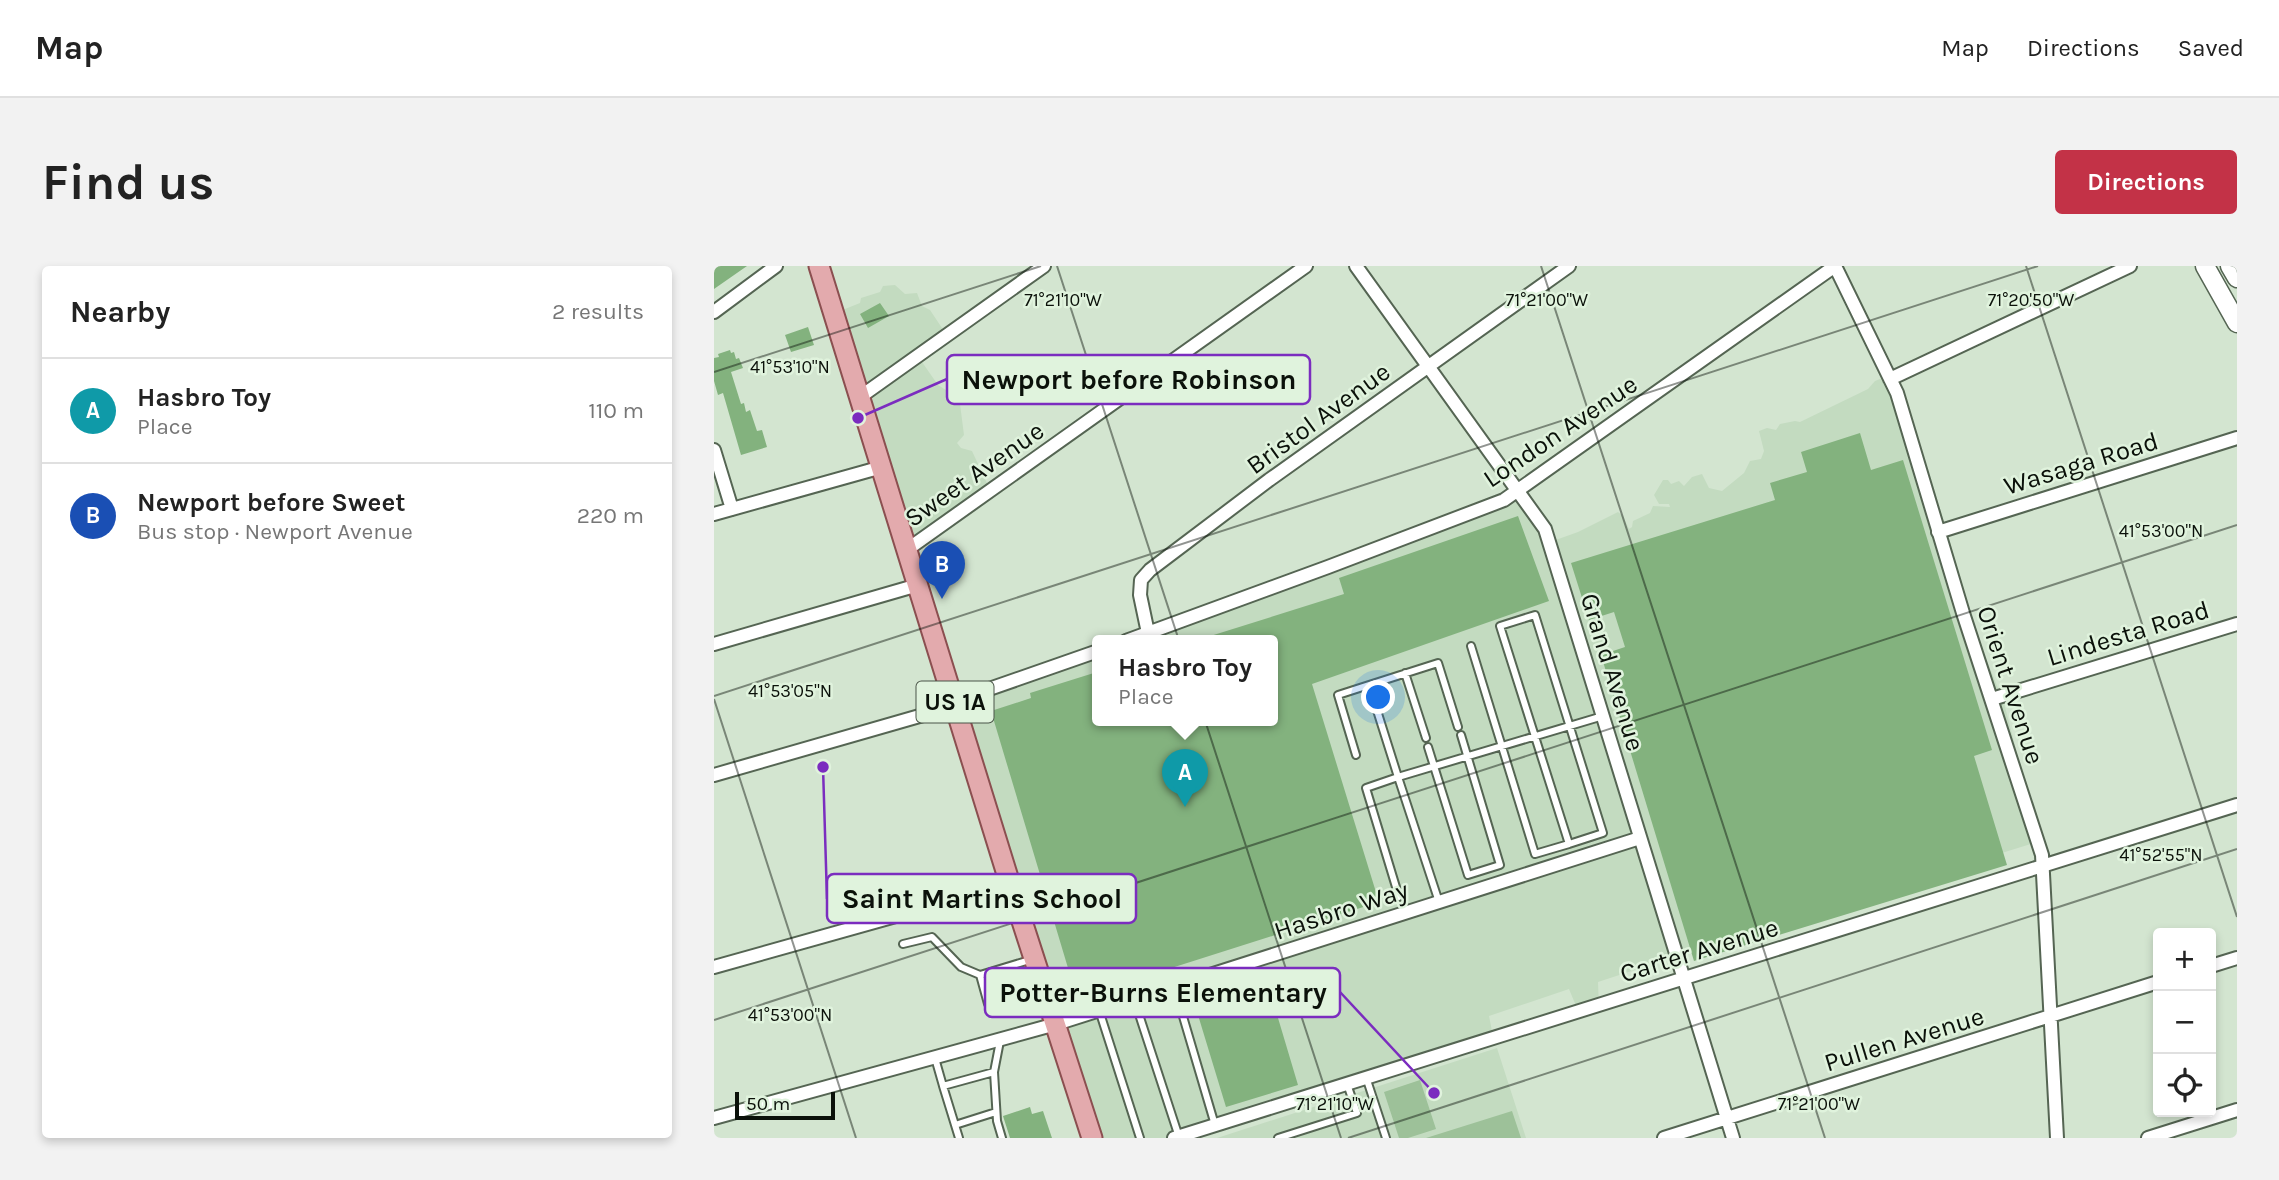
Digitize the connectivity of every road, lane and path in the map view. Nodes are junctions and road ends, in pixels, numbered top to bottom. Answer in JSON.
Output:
{"nodes":[{"id":1,"x":776,"y":266,"type":"edge"},
{"id":2,"x":819,"y":266,"type":"edge"},
{"id":3,"x":1044,"y":266,"type":"edge"},
{"id":4,"x":1306,"y":266,"type":"edge"},
{"id":5,"x":1356,"y":266,"type":"edge"},
{"id":6,"x":1569,"y":266,"type":"edge"},
{"id":7,"x":1835,"y":266,"type":"edge"},
{"id":8,"x":2130,"y":266,"type":"edge"},
{"id":9,"x":2205,"y":266,"type":"edge"},
{"id":10,"x":2230,"y":266,"type":"edge"},
{"id":11,"x":2237,"y":278,"type":"edge"},
{"id":12,"x":714,"y":312,"type":"edge"},
{"id":13,"x":2237,"y":323,"type":"edge"},
{"id":14,"x":1429,"y":367,"type":"junction"},
{"id":15,"x":1890,"y":379,"type":"junction"},
{"id":16,"x":860,"y":397,"type":"junction"},
{"id":17,"x":2237,"y":438,"type":"edge"},
{"id":18,"x":714,"y":450,"type":"edge"},
{"id":19,"x":882,"y":467,"type":"junction"},
{"id":20,"x":1518,"y":492,"type":"junction"},
{"id":21,"x":732,"y":509,"type":"junction"},
{"id":22,"x":714,"y":514,"type":"edge"},
{"id":23,"x":1938,"y":532,"type":"junction"},
{"id":24,"x":908,"y":550,"type":"junction"},
{"id":25,"x":918,"y":585,"type":"junction"},
{"id":26,"x":2237,"y":624,"type":"edge"},
{"id":27,"x":1148,"y":633,"type":"junction"},
{"id":28,"x":1142,"y":635,"type":"edge"},
{"id":29,"x":714,"y":644,"type":"edge"},
{"id":30,"x":1471,"y":646,"type":"dead end"},
{"id":31,"x":1092,"y":653,"type":"edge"},
{"id":32,"x":1405,"y":673,"type":"junction"},
{"id":33,"x":1369,"y":685,"type":"junction"},
{"id":34,"x":1992,"y":699,"type":"junction"},
{"id":35,"x":955,"y":702,"type":"junction"},
{"id":36,"x":1603,"y":716,"type":"junction"},
{"id":37,"x":1569,"y":726,"type":"junction"},
{"id":38,"x":1458,"y":727,"type":"dead end"},
{"id":39,"x":1461,"y":736,"type":"dead end"},
{"id":40,"x":1536,"y":736,"type":"junction"},
{"id":41,"x":1426,"y":738,"type":"dead end"},
{"id":42,"x":1502,"y":746,"type":"junction"},
{"id":43,"x":1428,"y":747,"type":"dead end"},
{"id":44,"x":1356,"y":755,"type":"dead end"},
{"id":45,"x":1467,"y":756,"type":"junction"},
{"id":46,"x":1434,"y":766,"type":"junction"},
{"id":47,"x":714,"y":775,"type":"edge"},
{"id":48,"x":1398,"y":778,"type":"junction"},
{"id":49,"x":2237,"y":805,"type":"edge"},
{"id":50,"x":1640,"y":838,"type":"junction"},
{"id":51,"x":1569,"y":844,"type":"junction"},
{"id":52,"x":2043,"y":866,"type":"junction"},
{"id":53,"x":1010,"y":884,"type":"junction"},
{"id":54,"x":1399,"y":897,"type":"dead end"},
{"id":55,"x":1439,"y":902,"type":"junction"},
{"id":56,"x":903,"y":944,"type":"dead end"},
{"id":57,"x":2237,"y":958,"type":"edge"},
{"id":58,"x":1035,"y":959,"type":"junction"},
{"id":59,"x":2216,"y":964,"type":"edge"},
{"id":60,"x":714,"y":967,"type":"edge"},
{"id":61,"x":980,"y":975,"type":"junction"},
{"id":62,"x":1685,"y":979,"type":"junction"},
{"id":63,"x":2153,"y":984,"type":"edge"},
{"id":64,"x":1174,"y":986,"type":"junction"},
{"id":65,"x":1044,"y":987,"type":"junction"},
{"id":66,"x":1134,"y":999,"type":"junction"},
{"id":67,"x":1099,"y":1010,"type":"junction"},
{"id":68,"x":2050,"y":1016,"type":"junction"},
{"id":69,"x":1056,"y":1024,"type":"junction"},
{"id":70,"x":1000,"y":1039,"type":"junction"},
{"id":71,"x":934,"y":1057,"type":"junction"},
{"id":72,"x":994,"y":1072,"type":"junction"},
{"id":73,"x":1366,"y":1077,"type":"junction"},
{"id":74,"x":1347,"y":1083,"type":"junction"},
{"id":75,"x":943,"y":1086,"type":"junction"},
{"id":76,"x":2237,"y":1110,"type":"edge"},
{"id":77,"x":996,"y":1112,"type":"junction"},
{"id":78,"x":714,"y":1118,"type":"edge"},
{"id":79,"x":1727,"y":1118,"type":"junction"},
{"id":80,"x":955,"y":1125,"type":"junction"},
{"id":81,"x":1215,"y":1125,"type":"junction"},
{"id":82,"x":959,"y":1138,"type":"edge"},
{"id":83,"x":1002,"y":1138,"type":"edge"},
{"id":84,"x":1092,"y":1138,"type":"edge"},
{"id":85,"x":1140,"y":1138,"type":"edge"},
{"id":86,"x":1178,"y":1138,"type":"edge"},
{"id":87,"x":1278,"y":1138,"type":"edge"},
{"id":88,"x":1386,"y":1138,"type":"edge"},
{"id":89,"x":1664,"y":1138,"type":"edge"},
{"id":90,"x":1733,"y":1138,"type":"edge"},
{"id":91,"x":2057,"y":1138,"type":"edge"},
{"id":92,"x":2148,"y":1138,"type":"edge"}],
"edges":[{"from":1,"to":12,"type":"street"},
{"from":2,"to":16,"type":"main road","number":"US 1A"},
{"from":3,"to":16,"type":"street"},
{"from":4,"to":24,"type":"street","name":"Sweet Avenue"},
{"from":5,"to":14,"type":"street","name":"Grand Avenue"},
{"from":6,"to":14,"type":"street","name":"Bristol Avenue"},
{"from":7,"to":15,"type":"street","name":"Orient Avenue"},
{"from":7,"to":20,"type":"street","name":"London Avenue"},
{"from":8,"to":15,"type":"street"},
{"from":9,"to":13,"type":"street"},
{"from":10,"to":11,"type":"street"},
{"from":14,"to":20,"type":"street","name":"Grand Avenue"},
{"from":14,"to":27,"type":"street","name":"Bristol Avenue"},
{"from":15,"to":23,"type":"street","name":"Orient Avenue"},
{"from":16,"to":19,"type":"main road","number":"US 1A"},
{"from":17,"to":23,"type":"street","name":"Wasaga Road"},
{"from":18,"to":21,"type":"street"},
{"from":19,"to":21,"type":"street"},
{"from":19,"to":24,"type":"main road","number":"US 1A"},
{"from":20,"to":27,"type":"street","name":"London Avenue"},
{"from":20,"to":36,"type":"street","name":"Grand Avenue"},
{"from":21,"to":22,"type":"street"},
{"from":23,"to":34,"type":"street","name":"Orient Avenue"},
{"from":24,"to":25,"type":"main road","number":"US 1A"},
{"from":25,"to":29,"type":"street"},
{"from":25,"to":35,"type":"main road","number":"US 1A"},
{"from":26,"to":34,"type":"street","name":"Lindesta Road"},
{"from":27,"to":28,"type":"street","name":"London Avenue"},
{"from":30,"to":42,"type":"lane"},
{"from":31,"to":35,"type":"street"},
{"from":32,"to":33,"type":"lane"},
{"from":32,"to":38,"type":"lane"},
{"from":32,"to":41,"type":"lane"},
{"from":33,"to":44,"type":"lane"},
{"from":33,"to":48,"type":"lane"},
{"from":34,"to":52,"type":"street","name":"Orient Avenue"},
{"from":35,"to":47,"type":"street"},
{"from":35,"to":53,"type":"main road","number":"US 1A"},
{"from":36,"to":37,"type":"lane"},
{"from":36,"to":50,"type":"street","name":"Grand Avenue"},
{"from":37,"to":40,"type":"lane"},
{"from":37,"to":40,"type":"lane"},
{"from":37,"to":51,"type":"lane"},
{"from":39,"to":45,"type":"lane"},
{"from":40,"to":42,"type":"lane"},
{"from":40,"to":51,"type":"lane"},
{"from":42,"to":45,"type":"lane"},
{"from":42,"to":51,"type":"lane"},
{"from":43,"to":46,"type":"lane"},
{"from":45,"to":46,"type":"lane"},
{"from":45,"to":46,"type":"lane"},
{"from":46,"to":48,"type":"lane"},
{"from":48,"to":54,"type":"lane"},
{"from":48,"to":55,"type":"lane"},
{"from":49,"to":52,"type":"street","name":"Carter Avenue"},
{"from":50,"to":55,"type":"street","name":"Hasbro Way"},
{"from":50,"to":62,"type":"street","name":"Grand Avenue"},
{"from":52,"to":62,"type":"street","name":"Carter Avenue"},
{"from":52,"to":68,"type":"street","name":"Orient Avenue"},
{"from":53,"to":58,"type":"main road","number":"US 1A"},
{"from":53,"to":60,"type":"street"},
{"from":55,"to":64,"type":"street","name":"Hasbro Way"},
{"from":56,"to":61,"type":"lane"},
{"from":57,"to":59,"type":"street"},
{"from":58,"to":61,"type":"lane"},
{"from":58,"to":65,"type":"main road","number":"US 1A"},
{"from":61,"to":65,"type":"lane"},
{"from":62,"to":73,"type":"street","name":"Carter Avenue"},
{"from":62,"to":79,"type":"street","name":"Grand Avenue"},
{"from":63,"to":68,"type":"street","name":"Pullen Avenue"},
{"from":64,"to":66,"type":"street","name":"Hasbro Way"},
{"from":64,"to":81,"type":"lane"},
{"from":65,"to":69,"type":"main road","number":"US 1A"},
{"from":66,"to":67,"type":"street","name":"Hasbro Way"},
{"from":66,"to":86,"type":"lane"},
{"from":67,"to":69,"type":"street","name":"Hasbro Way"},
{"from":67,"to":85,"type":"lane"},
{"from":68,"to":79,"type":"street","name":"Pullen Avenue"},
{"from":68,"to":91,"type":"street","name":"Orient Avenue"},
{"from":69,"to":70,"type":"street","name":"Hasbro Way"},
{"from":69,"to":84,"type":"main road","number":"US 1A"},
{"from":70,"to":71,"type":"street","name":"Hasbro Way"},
{"from":70,"to":72,"type":"lane"},
{"from":71,"to":75,"type":"lane"},
{"from":71,"to":78,"type":"street","name":"Hasbro Way"},
{"from":72,"to":75,"type":"lane"},
{"from":72,"to":77,"type":"lane"},
{"from":73,"to":74,"type":"street","name":"Carter Avenue"},
{"from":73,"to":88,"type":"lane"},
{"from":74,"to":81,"type":"street","name":"Carter Avenue"},
{"from":74,"to":87,"type":"lane"},
{"from":75,"to":80,"type":"lane"},
{"from":76,"to":92,"type":"street"},
{"from":77,"to":80,"type":"lane"},
{"from":77,"to":83,"type":"lane"},
{"from":79,"to":89,"type":"street","name":"Pullen Avenue"},
{"from":79,"to":90,"type":"street","name":"Grand Avenue"},
{"from":80,"to":82,"type":"lane"},
{"from":81,"to":86,"type":"street","name":"Carter Avenue"}]}
